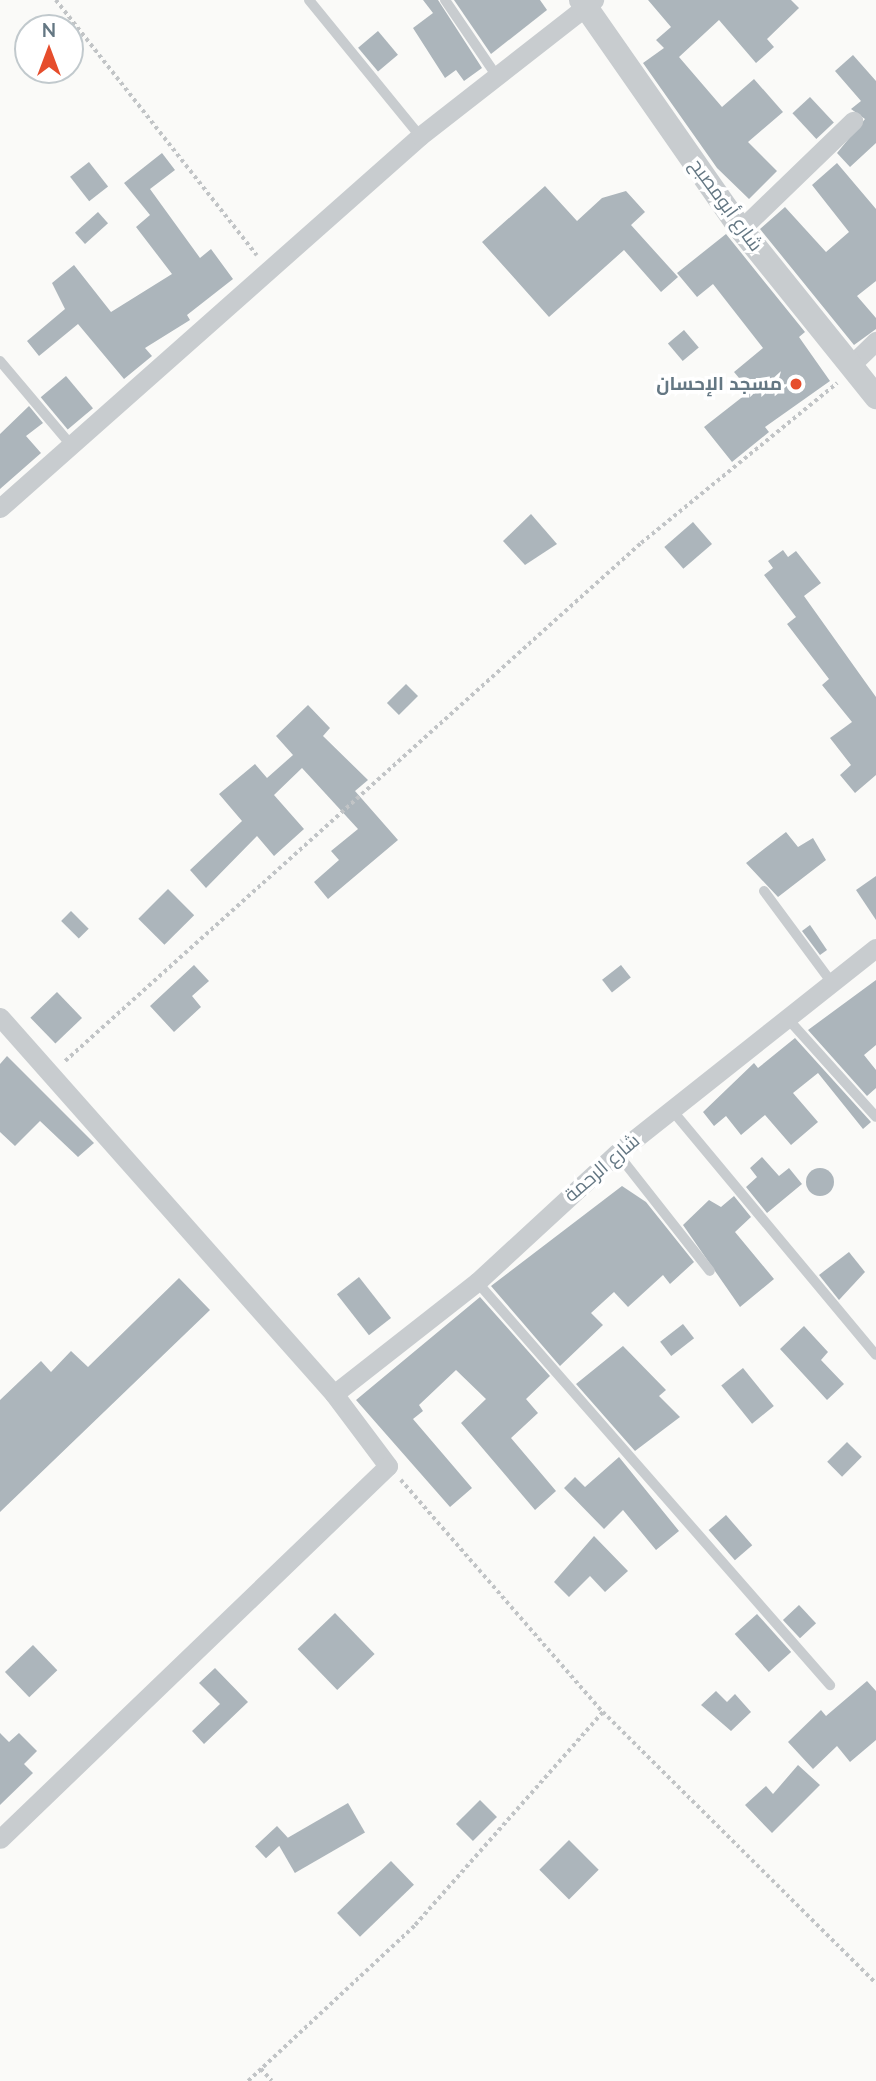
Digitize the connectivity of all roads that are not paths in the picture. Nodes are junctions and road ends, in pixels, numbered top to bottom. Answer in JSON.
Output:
{"nodes":[{"id":1,"x":309,"y":0,"type":"edge"},
{"id":2,"x":445,"y":0,"type":"edge"},
{"id":3,"x":587,"y":2,"type":"edge"},
{"id":4,"x":496,"y":75,"type":"junction"},
{"id":5,"x":853,"y":121,"type":"dead end"},
{"id":6,"x":420,"y":136,"type":"junction"},
{"id":7,"x":741,"y":229,"type":"junction"},
{"id":8,"x":876,"y":341,"type":"edge"},
{"id":9,"x":0,"y":361,"type":"edge"},
{"id":10,"x":851,"y":365,"type":"junction"},
{"id":11,"x":876,"y":397,"type":"edge"},
{"id":12,"x":71,"y":445,"type":"junction"},
{"id":13,"x":0,"y":508,"type":"edge"},
{"id":14,"x":764,"y":891,"type":"dead end"},
{"id":15,"x":876,"y":948,"type":"edge"},
{"id":16,"x":832,"y":983,"type":"junction"},
{"id":17,"x":0,"y":1017,"type":"edge"},
{"id":18,"x":787,"y":1017,"type":"junction"},
{"id":19,"x":671,"y":1109,"type":"junction"},
{"id":20,"x":876,"y":1117,"type":"edge"},
{"id":21,"x":617,"y":1153,"type":"junction"},
{"id":22,"x":710,"y":1271,"type":"dead end"},
{"id":23,"x":477,"y":1282,"type":"junction"},
{"id":24,"x":876,"y":1354,"type":"edge"},
{"id":25,"x":334,"y":1394,"type":"junction"},
{"id":26,"x":830,"y":1685,"type":"dead end"},
{"id":27,"x":0,"y":1839,"type":"edge"}],
"edges":[{"from":1,"to":6,"type":"lane"},
{"from":2,"to":4,"type":"lane"},
{"from":3,"to":4,"type":"street"},
{"from":3,"to":7,"type":"street","name":"شارع أبومصبح"},
{"from":4,"to":6,"type":"street"},
{"from":5,"to":7,"type":"street"},
{"from":6,"to":12,"type":"street"},
{"from":7,"to":10,"type":"street","name":"شارع أبومصبح"},
{"from":8,"to":10,"type":"street"},
{"from":9,"to":12,"type":"lane"},
{"from":10,"to":11,"type":"street","name":"شارع أبومصبح"},
{"from":12,"to":13,"type":"street"},
{"from":14,"to":16,"type":"lane"},
{"from":15,"to":16,"type":"street","name":"شارع الرحمة"},
{"from":16,"to":18,"type":"street","name":"شارع الرحمة"},
{"from":17,"to":25,"type":"street"},
{"from":18,"to":19,"type":"street","name":"شارع الرحمة"},
{"from":18,"to":20,"type":"lane"},
{"from":19,"to":21,"type":"street","name":"شارع الرحمة"},
{"from":19,"to":24,"type":"lane"},
{"from":21,"to":22,"type":"lane"},
{"from":21,"to":23,"type":"street","name":"شارع الرحمة"},
{"from":23,"to":25,"type":"street","name":"شارع الرحمة"},
{"from":23,"to":26,"type":"lane"},
{"from":25,"to":27,"type":"street"}]}
